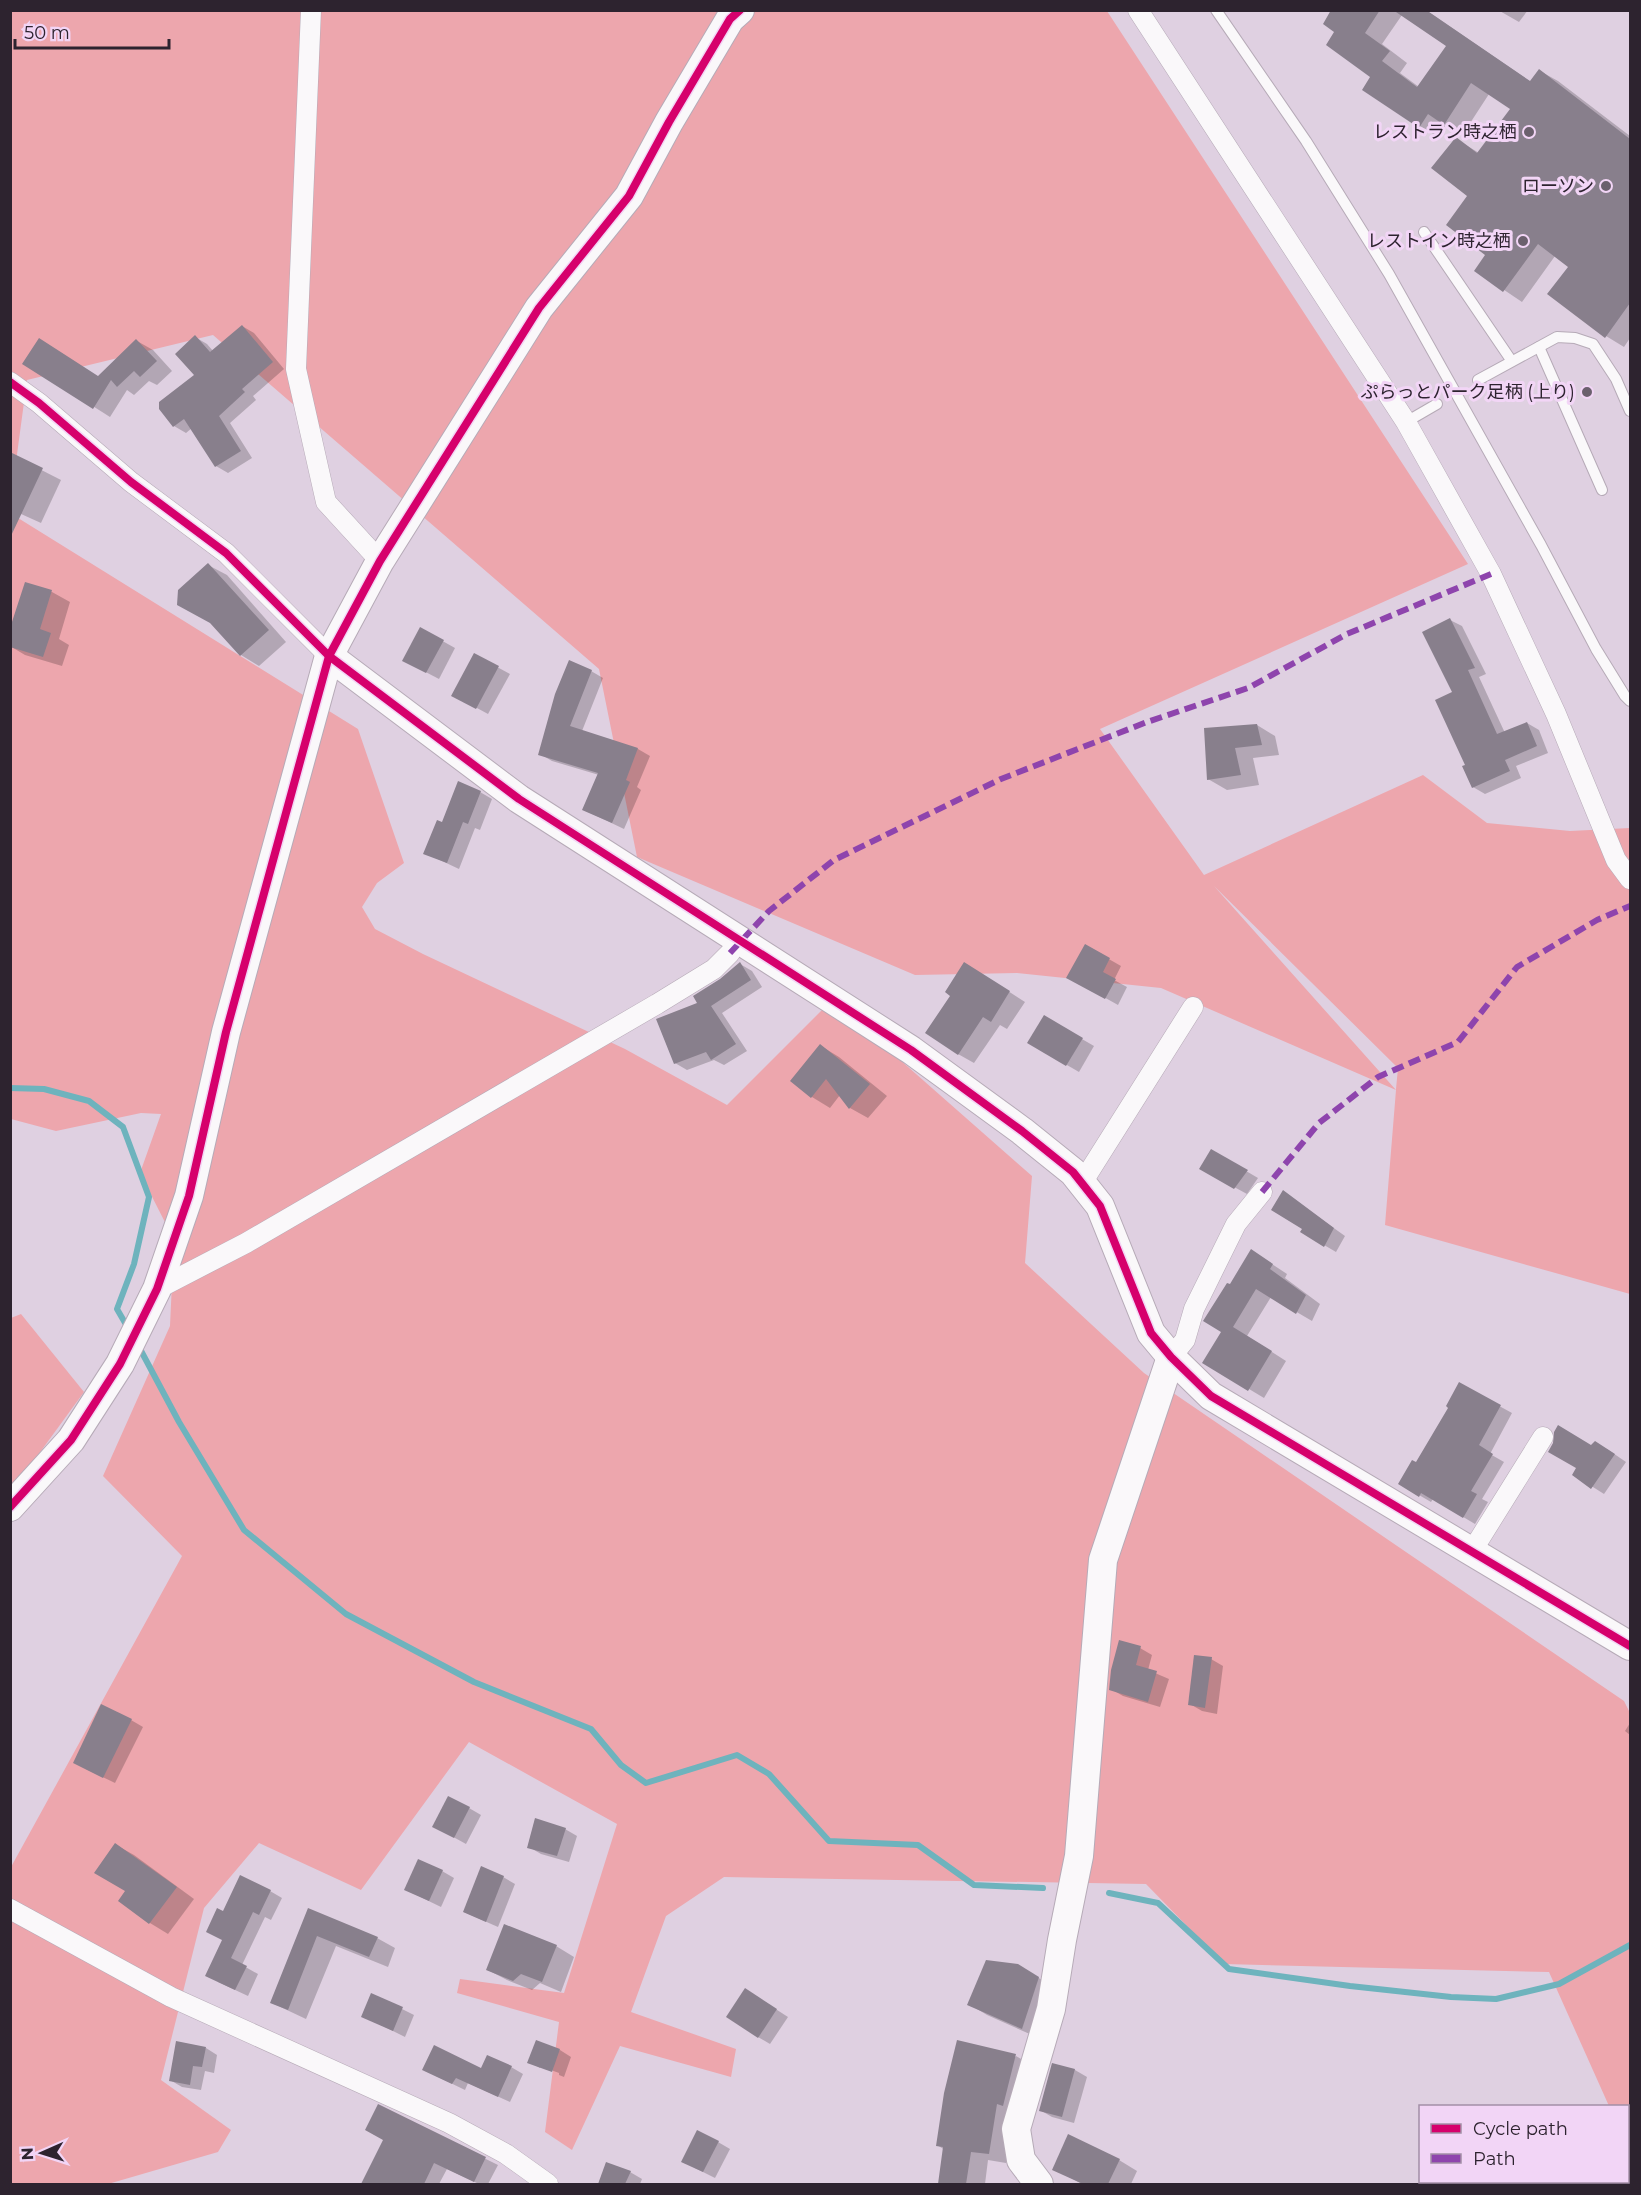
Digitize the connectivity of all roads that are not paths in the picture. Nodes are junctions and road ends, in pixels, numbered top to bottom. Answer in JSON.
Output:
{"nodes":[{"id":1,"x":311,"y":10,"type":"edge"},
{"id":2,"x":740,"y":10,"type":"edge"},
{"id":3,"x":1138,"y":10,"type":"edge"},
{"id":4,"x":1216,"y":10,"type":"edge"},
{"id":5,"x":1424,"y":232,"type":"dead end"},
{"id":6,"x":1539,"y":347,"type":"junction"},
{"id":7,"x":1511,"y":360,"type":"junction"},
{"id":8,"x":1478,"y":380,"type":"dead end"},
{"id":9,"x":10,"y":382,"type":"edge"},
{"id":10,"x":1437,"y":404,"type":"dead end"},
{"id":11,"x":1630,"y":411,"type":"edge"},
{"id":12,"x":1406,"y":422,"type":"junction"},
{"id":13,"x":1602,"y":490,"type":"dead end"},
{"id":14,"x":380,"y":561,"type":"junction"},
{"id":15,"x":329,"y":656,"type":"junction"},
{"id":16,"x":1630,"y":701,"type":"edge"},
{"id":17,"x":1630,"y":879,"type":"edge"},
{"id":18,"x":730,"y":953,"type":"dead end"},
{"id":19,"x":1193,"y":1007,"type":"dead end"},
{"id":20,"x":1082,"y":1183,"type":"junction"},
{"id":21,"x":1262,"y":1192,"type":"dead end"},
{"id":22,"x":157,"y":1289,"type":"junction"},
{"id":23,"x":1171,"y":1357,"type":"junction"},
{"id":24,"x":1542,"y":1437,"type":"dead end"},
{"id":25,"x":10,"y":1507,"type":"edge"},
{"id":26,"x":1472,"y":1551,"type":"junction"},
{"id":27,"x":1630,"y":1646,"type":"edge"},
{"id":28,"x":10,"y":1909,"type":"edge"},
{"id":29,"x":549,"y":2184,"type":"edge"},
{"id":30,"x":1039,"y":2184,"type":"edge"}],
"edges":[{"from":1,"to":14,"type":"street"},
{"from":2,"to":14,"type":"street"},
{"from":3,"to":12,"type":"street"},
{"from":4,"to":16,"type":"lane"},
{"from":5,"to":7,"type":"lane"},
{"from":6,"to":7,"type":"lane"},
{"from":6,"to":11,"type":"lane"},
{"from":6,"to":13,"type":"lane"},
{"from":7,"to":8,"type":"lane"},
{"from":9,"to":15,"type":"street"},
{"from":10,"to":12,"type":"lane"},
{"from":12,"to":17,"type":"street"},
{"from":14,"to":15,"type":"street"},
{"from":15,"to":20,"type":"street"},
{"from":15,"to":22,"type":"street"},
{"from":18,"to":22,"type":"street"},
{"from":19,"to":20,"type":"street"},
{"from":20,"to":23,"type":"street"},
{"from":21,"to":23,"type":"street"},
{"from":22,"to":25,"type":"street"},
{"from":23,"to":26,"type":"street"},
{"from":23,"to":30,"type":"street"},
{"from":24,"to":26,"type":"street"},
{"from":26,"to":27,"type":"street"},
{"from":28,"to":29,"type":"street"}]}
